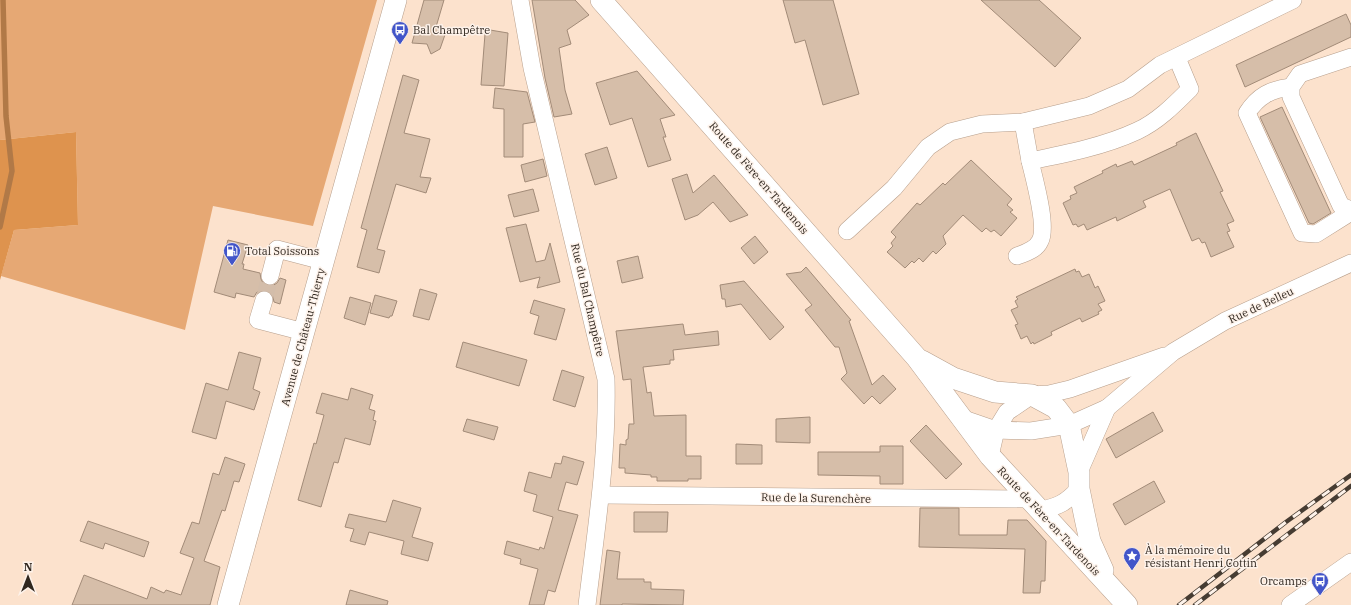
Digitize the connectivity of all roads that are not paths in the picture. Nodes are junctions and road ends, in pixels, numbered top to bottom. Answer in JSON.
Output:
{"nodes":[{"id":1,"x":396,"y":0,"type":"edge"},
{"id":2,"x":520,"y":0,"type":"edge"},
{"id":3,"x":601,"y":0,"type":"edge"},
{"id":4,"x":1293,"y":0,"type":"edge"},
{"id":5,"x":1351,"y":57,"type":"edge"},
{"id":6,"x":1177,"y":58,"type":"junction"},
{"id":7,"x":1291,"y":87,"type":"junction"},
{"id":8,"x":1023,"y":122,"type":"junction"},
{"id":9,"x":1030,"y":161,"type":"junction"},
{"id":10,"x":1351,"y":211,"type":"edge"},
{"id":11,"x":847,"y":231,"type":"dead end"},
{"id":12,"x":1017,"y":256,"type":"dead end"},
{"id":13,"x":323,"y":261,"type":"junction"},
{"id":14,"x":1351,"y":262,"type":"edge"},
{"id":15,"x":270,"y":276,"type":"tunnel mouth"},
{"id":16,"x":264,"y":300,"type":"tunnel mouth"},
{"id":17,"x":304,"y":332,"type":"junction"},
{"id":18,"x":1173,"y":352,"type":"junction"},
{"id":19,"x":916,"y":357,"type":"junction"},
{"id":20,"x":1032,"y":395,"type":"junction"},
{"id":21,"x":1108,"y":408,"type":"junction"},
{"id":22,"x":961,"y":418,"type":"junction"},
{"id":23,"x":1069,"y":425,"type":"junction"},
{"id":24,"x":996,"y":430,"type":"junction"},
{"id":25,"x":990,"y":456,"type":"junction"},
{"id":26,"x":1079,"y":480,"type":"junction"},
{"id":27,"x":602,"y":495,"type":"junction"},
{"id":28,"x":1035,"y":505,"type":"junction"},
{"id":29,"x":1351,"y":562,"type":"edge"},
{"id":30,"x":1109,"y":585,"type":"junction"},
{"id":31,"x":228,"y":605,"type":"edge"},
{"id":32,"x":587,"y":605,"type":"edge"},
{"id":33,"x":1127,"y":605,"type":"edge"},
{"id":34,"x":1290,"y":605,"type":"edge"}],
"edges":[{"from":1,"to":13,"type":"main road","name":"Avenue de Château-Thierry"},
{"from":2,"to":27,"type":"street","name":"Rue du Bal Champêtre"},
{"from":3,"to":19,"type":"main road","name":"Route de Fère-en-Tardenois"},
{"from":4,"to":6,"type":"street"},
{"from":5,"to":7,"type":"street"},
{"from":6,"to":8,"type":"street"},
{"from":6,"to":9,"type":"street"},
{"from":7,"to":10,"type":"street"},
{"from":7,"to":10,"type":"street"},
{"from":8,"to":9,"type":"street"},
{"from":8,"to":11,"type":"street"},
{"from":9,"to":12,"type":"street"},
{"from":13,"to":15,"type":"street"},
{"from":13,"to":17,"type":"main road","name":"Avenue de Château-Thierry"},
{"from":14,"to":18,"type":"street","name":"Rue de Belleu"},
{"from":16,"to":17,"type":"street"},
{"from":17,"to":31,"type":"main road","name":"Avenue de Château-Thierry"},
{"from":18,"to":20,"type":"street","name":"Route de Fère-en-Tardenois"},
{"from":18,"to":21,"type":"street"},
{"from":19,"to":20,"type":"main road","name":"Route de Fère-en-Tardenois"},
{"from":19,"to":22,"type":"main road","name":"Route de Fère-en-Tardenois"},
{"from":20,"to":23,"type":"main road","name":"Route de Fère-en-Tardenois"},
{"from":20,"to":24,"type":"street","name":"Route de Fère-en-Tardenois"},
{"from":21,"to":23,"type":"street"},
{"from":21,"to":26,"type":"street"},
{"from":22,"to":24,"type":"street"},
{"from":22,"to":25,"type":"main road","name":"Route de Fère-en-Tardenois"},
{"from":23,"to":24,"type":"street"},
{"from":23,"to":26,"type":"main road","name":"Route de Fère-en-Tardenois"},
{"from":24,"to":25,"type":"street","name":"Route de Fère-en-Tardenois"},
{"from":25,"to":28,"type":"main road","name":"Route de Fère-en-Tardenois"},
{"from":26,"to":28,"type":"street","name":"Rue de la Surenchère"},
{"from":26,"to":30,"type":"main road","name":"Route de Fère-en-Tardenois"},
{"from":27,"to":28,"type":"street","name":"Rue de la Surenchère"},
{"from":27,"to":32,"type":"street","name":"Rue du Bal Champêtre"},
{"from":28,"to":30,"type":"main road","name":"Route de Fère-en-Tardenois"},
{"from":29,"to":34,"type":"street"},
{"from":30,"to":33,"type":"main road","name":"Route de Fère-en-Tardenois"}]}
